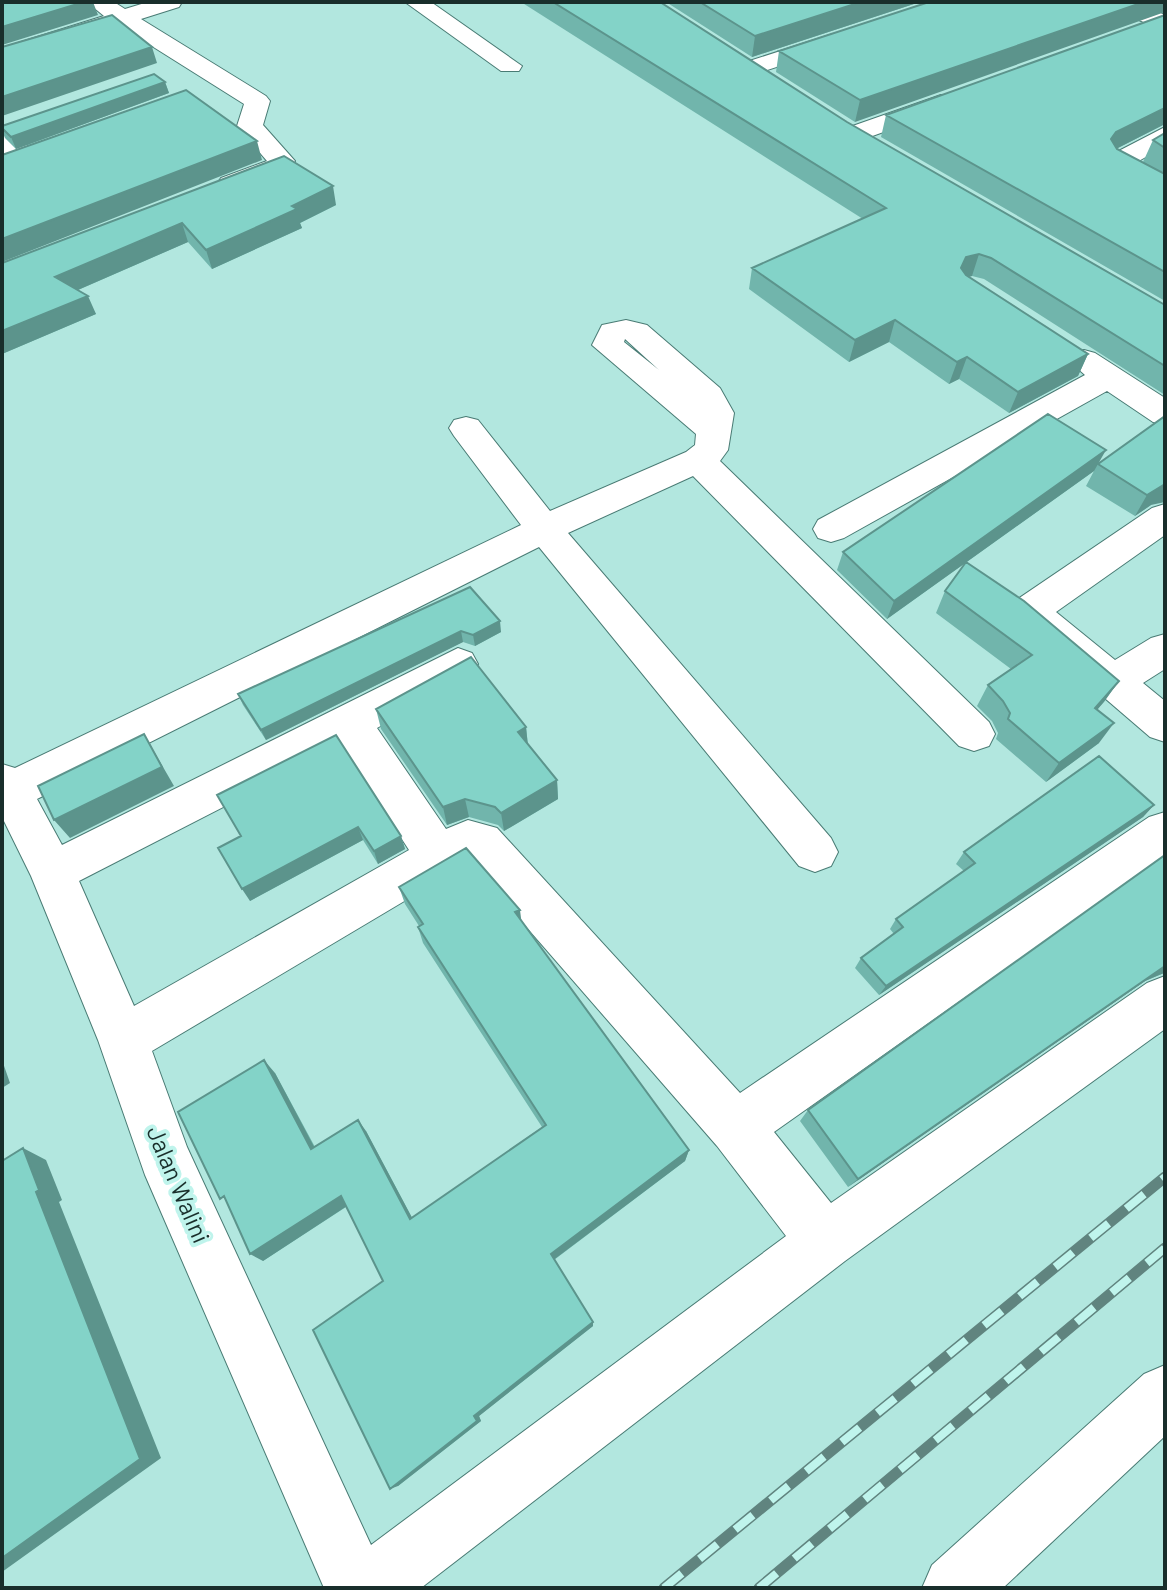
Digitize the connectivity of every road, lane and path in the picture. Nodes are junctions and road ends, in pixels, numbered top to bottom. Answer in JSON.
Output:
{"nodes":[{"id":1,"x":98,"y":2,"type":"edge"},
{"id":2,"x":171,"y":2,"type":"edge"},
{"id":3,"x":416,"y":2,"type":"edge"},
{"id":4,"x":1116,"y":2,"type":"edge"},
{"id":5,"x":122,"y":18,"type":"junction"},
{"id":6,"x":1164,"y":22,"type":"edge"},
{"id":7,"x":1133,"y":33,"type":"edge"},
{"id":8,"x":853,"y":35,"type":"edge"},
{"id":9,"x":2,"y":56,"type":"edge"},
{"id":10,"x":196,"y":61,"type":"junction"},
{"id":11,"x":510,"y":66,"type":"dead end"},
{"id":12,"x":166,"y":71,"type":"dead end"},
{"id":13,"x":229,"y":83,"type":"junction"},
{"id":14,"x":777,"y":85,"type":"edge"},
{"id":15,"x":200,"y":93,"type":"dead end"},
{"id":16,"x":956,"y":97,"type":"edge"},
{"id":17,"x":828,"y":118,"type":"edge"},
{"id":18,"x":7,"y":130,"type":"edge"},
{"id":19,"x":853,"y":135,"type":"junction"},
{"id":20,"x":1165,"y":135,"type":"edge"},
{"id":21,"x":55,"y":147,"type":"edge"},
{"id":22,"x":880,"y":151,"type":"edge"},
{"id":23,"x":14,"y":162,"type":"edge"},
{"id":24,"x":1165,"y":189,"type":"edge"},
{"id":25,"x":201,"y":196,"type":"edge"},
{"id":26,"x":1060,"y":345,"type":"edge"},
{"id":27,"x":1109,"y":376,"type":"junction"},
{"id":28,"x":1165,"y":414,"type":"edge"},
{"id":29,"x":466,"y":428,"type":"dead end"},
{"id":30,"x":1165,"y":517,"type":"edge"},
{"id":31,"x":544,"y":529,"type":"junction"},
{"id":32,"x":831,"y":529,"type":"dead end"},
{"id":33,"x":1165,"y":649,"type":"edge"},
{"id":34,"x":464,"y":661,"type":"edge"},
{"id":35,"x":1114,"y":681,"type":"junction"},
{"id":36,"x":350,"y":723,"type":"junction"},
{"id":37,"x":1165,"y":725,"type":"edge"},
{"id":38,"x":974,"y":734,"type":"dead end"},
{"id":39,"x":6,"y":787,"type":"edge"},
{"id":40,"x":1165,"y":831,"type":"edge"},
{"id":41,"x":815,"y":852,"type":"dead end"},
{"id":42,"x":439,"y":857,"type":"junction"},
{"id":43,"x":52,"y":872,"type":"junction"},
{"id":44,"x":1165,"y":1000,"type":"edge"},
{"id":45,"x":123,"y":1040,"type":"junction"},
{"id":46,"x":736,"y":1127,"type":"junction"},
{"id":47,"x":825,"y":1241,"type":"junction"},
{"id":48,"x":1165,"y":1395,"type":"edge"},
{"id":49,"x":357,"y":1588,"type":"edge"},
{"id":50,"x":368,"y":1588,"type":"edge"},
{"id":51,"x":955,"y":1588,"type":"edge"}],
"edges":[{"from":1,"to":5,"type":"street"},
{"from":2,"to":5,"type":"street"},
{"from":3,"to":11,"type":"street"},
{"from":4,"to":6,"type":"street"},
{"from":5,"to":9,"type":"street"},
{"from":5,"to":10,"type":"street"},
{"from":6,"to":7,"type":"street"},
{"from":8,"to":14,"type":"street"},
{"from":10,"to":12,"type":"street"},
{"from":10,"to":13,"type":"street"},
{"from":13,"to":15,"type":"street"},
{"from":13,"to":25,"type":"street"},
{"from":16,"to":19,"type":"street"},
{"from":17,"to":19,"type":"street"},
{"from":18,"to":23,"type":"street"},
{"from":19,"to":22,"type":"street"},
{"from":20,"to":24,"type":"street"},
{"from":21,"to":23,"type":"street"},
{"from":26,"to":27,"type":"street"},
{"from":27,"to":28,"type":"street"},
{"from":27,"to":32,"type":"street"},
{"from":29,"to":31,"type":"street"},
{"from":30,"to":35,"type":"street"},
{"from":31,"to":38,"type":"street"},
{"from":31,"to":39,"type":"street"},
{"from":31,"to":41,"type":"street"},
{"from":33,"to":35,"type":"street"},
{"from":34,"to":36,"type":"street"},
{"from":35,"to":37,"type":"street"},
{"from":36,"to":42,"type":"street"},
{"from":36,"to":43,"type":"street"},
{"from":39,"to":43,"type":"street","name":"Jalan Walini"},
{"from":40,"to":46,"type":"street"},
{"from":42,"to":45,"type":"street"},
{"from":42,"to":46,"type":"street"},
{"from":43,"to":45,"type":"street","name":"Jalan Walini"},
{"from":44,"to":47,"type":"street"},
{"from":45,"to":49,"type":"street","name":"Jalan Walini"},
{"from":46,"to":47,"type":"street"},
{"from":47,"to":50,"type":"street"},
{"from":48,"to":51,"type":"street"}]}
